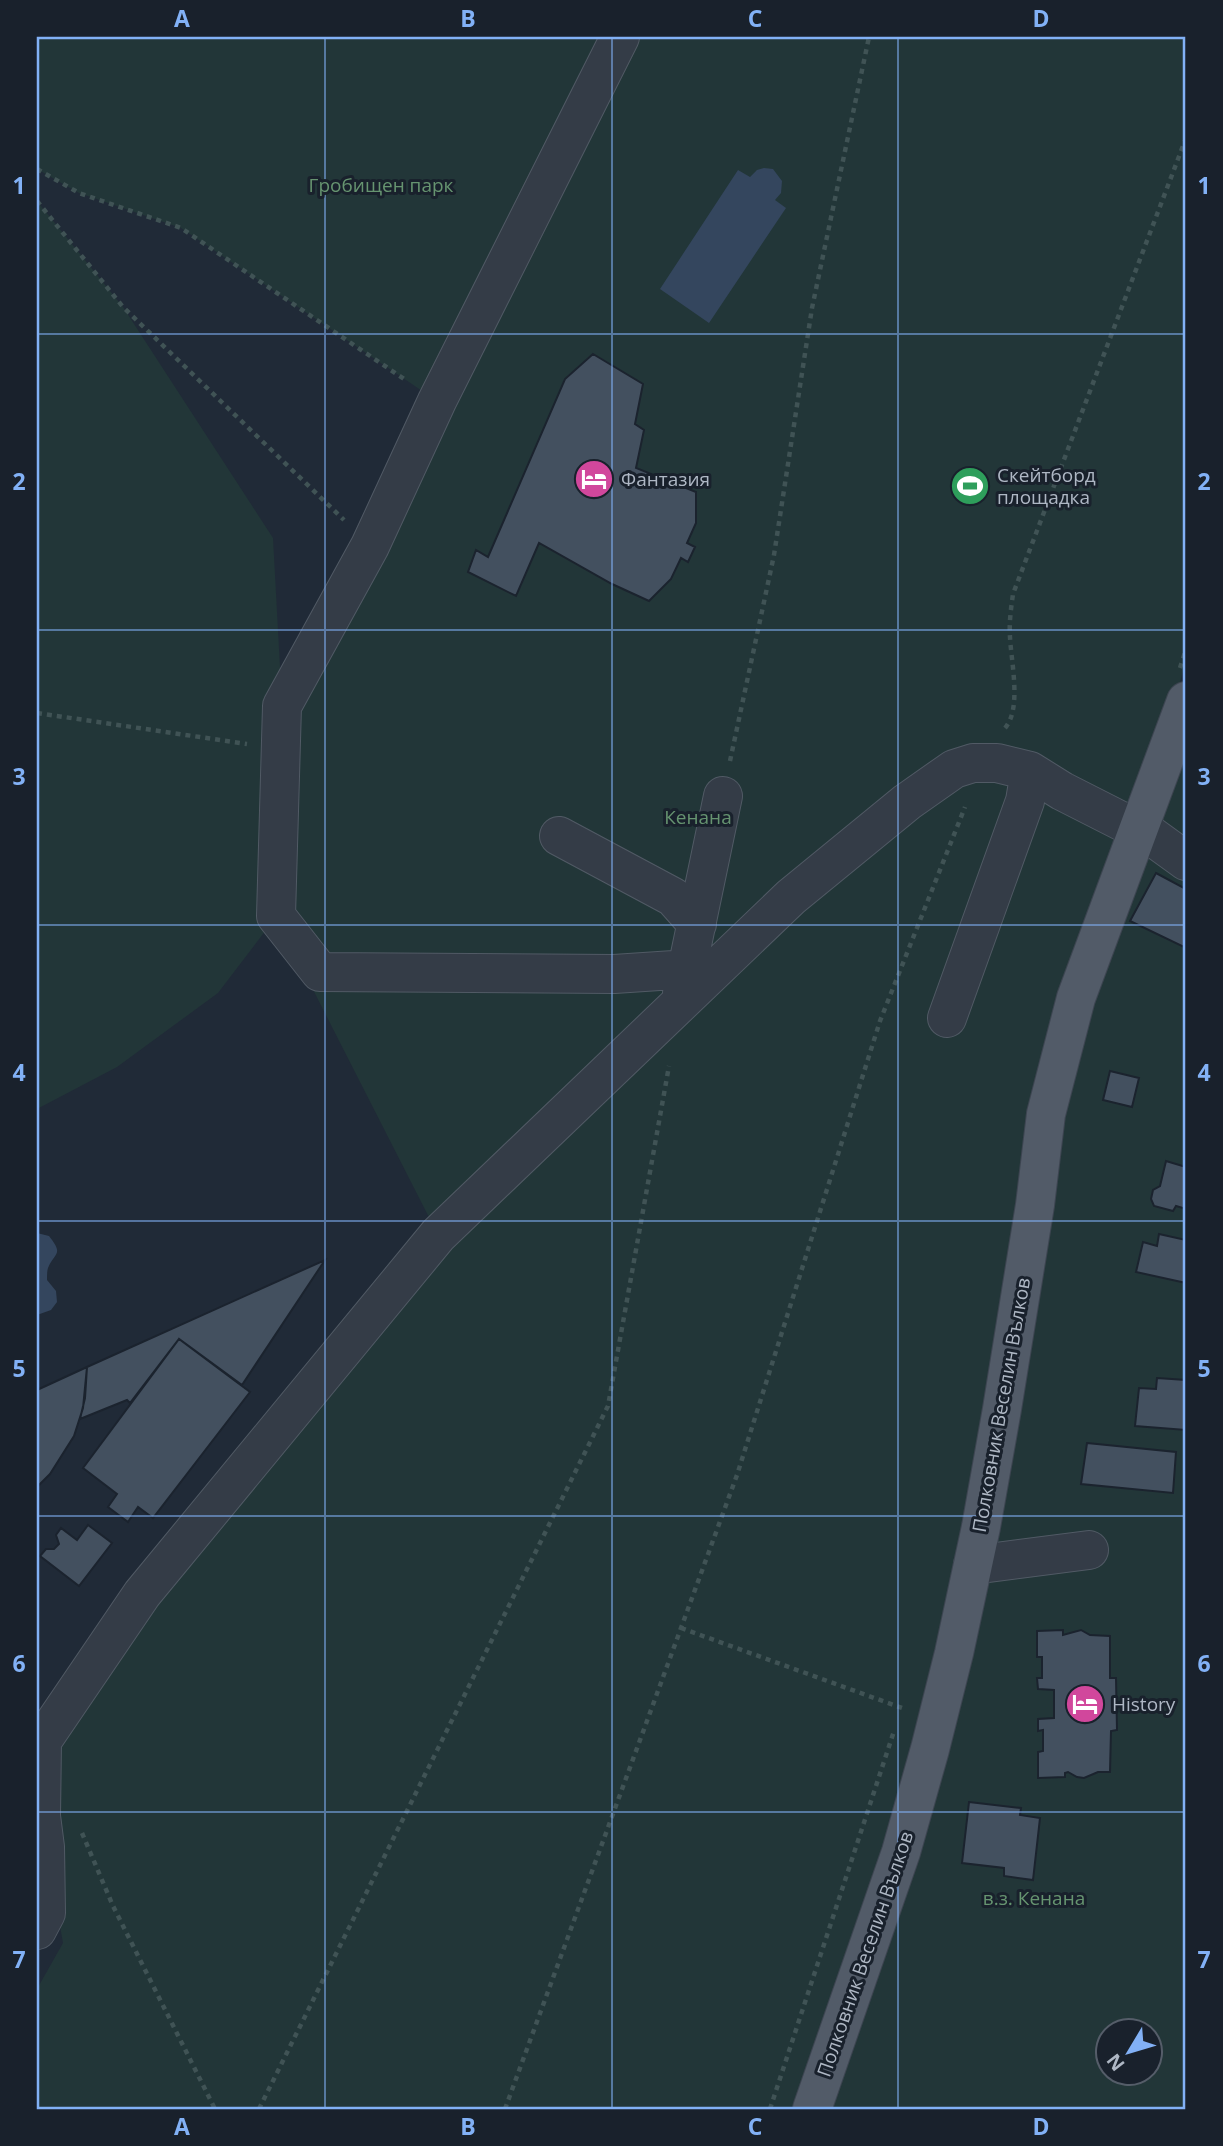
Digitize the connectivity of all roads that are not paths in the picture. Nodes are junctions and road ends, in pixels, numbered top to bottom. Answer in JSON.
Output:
{"nodes":[{"id":1,"x":620,"y":37,"type":"edge"},
{"id":2,"x":1186,"y":701,"type":"edge"},
{"id":3,"x":1030,"y":771,"type":"junction"},
{"id":4,"x":723,"y":796,"type":"dead end"},
{"id":5,"x":1139,"y":827,"type":"junction"},
{"id":6,"x":559,"y":836,"type":"dead end"},
{"id":7,"x":1186,"y":861,"type":"edge"},
{"id":8,"x":697,"y":924,"type":"junction"},
{"id":9,"x":684,"y":986,"type":"junction"},
{"id":10,"x":947,"y":1018,"type":"dead end"},
{"id":11,"x":1089,"y":1550,"type":"dead end"},
{"id":12,"x":973,"y":1565,"type":"junction"},
{"id":13,"x":39,"y":1740,"type":"edge"},
{"id":14,"x":37,"y":1930,"type":"edge"},
{"id":15,"x":812,"y":2109,"type":"edge"}],
"edges":[{"from":1,"to":9,"type":"street"},
{"from":2,"to":5,"type":"main road","name":"Полковник Веселин Вълков"},
{"from":3,"to":5,"type":"street"},
{"from":3,"to":9,"type":"street"},
{"from":3,"to":10,"type":"street"},
{"from":4,"to":8,"type":"street"},
{"from":5,"to":7,"type":"street"},
{"from":5,"to":12,"type":"main road","name":"Полковник Веселин Вълков"},
{"from":6,"to":8,"type":"street"},
{"from":8,"to":9,"type":"street"},
{"from":9,"to":13,"type":"street"},
{"from":11,"to":12,"type":"street"},
{"from":12,"to":15,"type":"main road","name":"Полковник Веселин Вълков"},
{"from":13,"to":14,"type":"street"}]}
